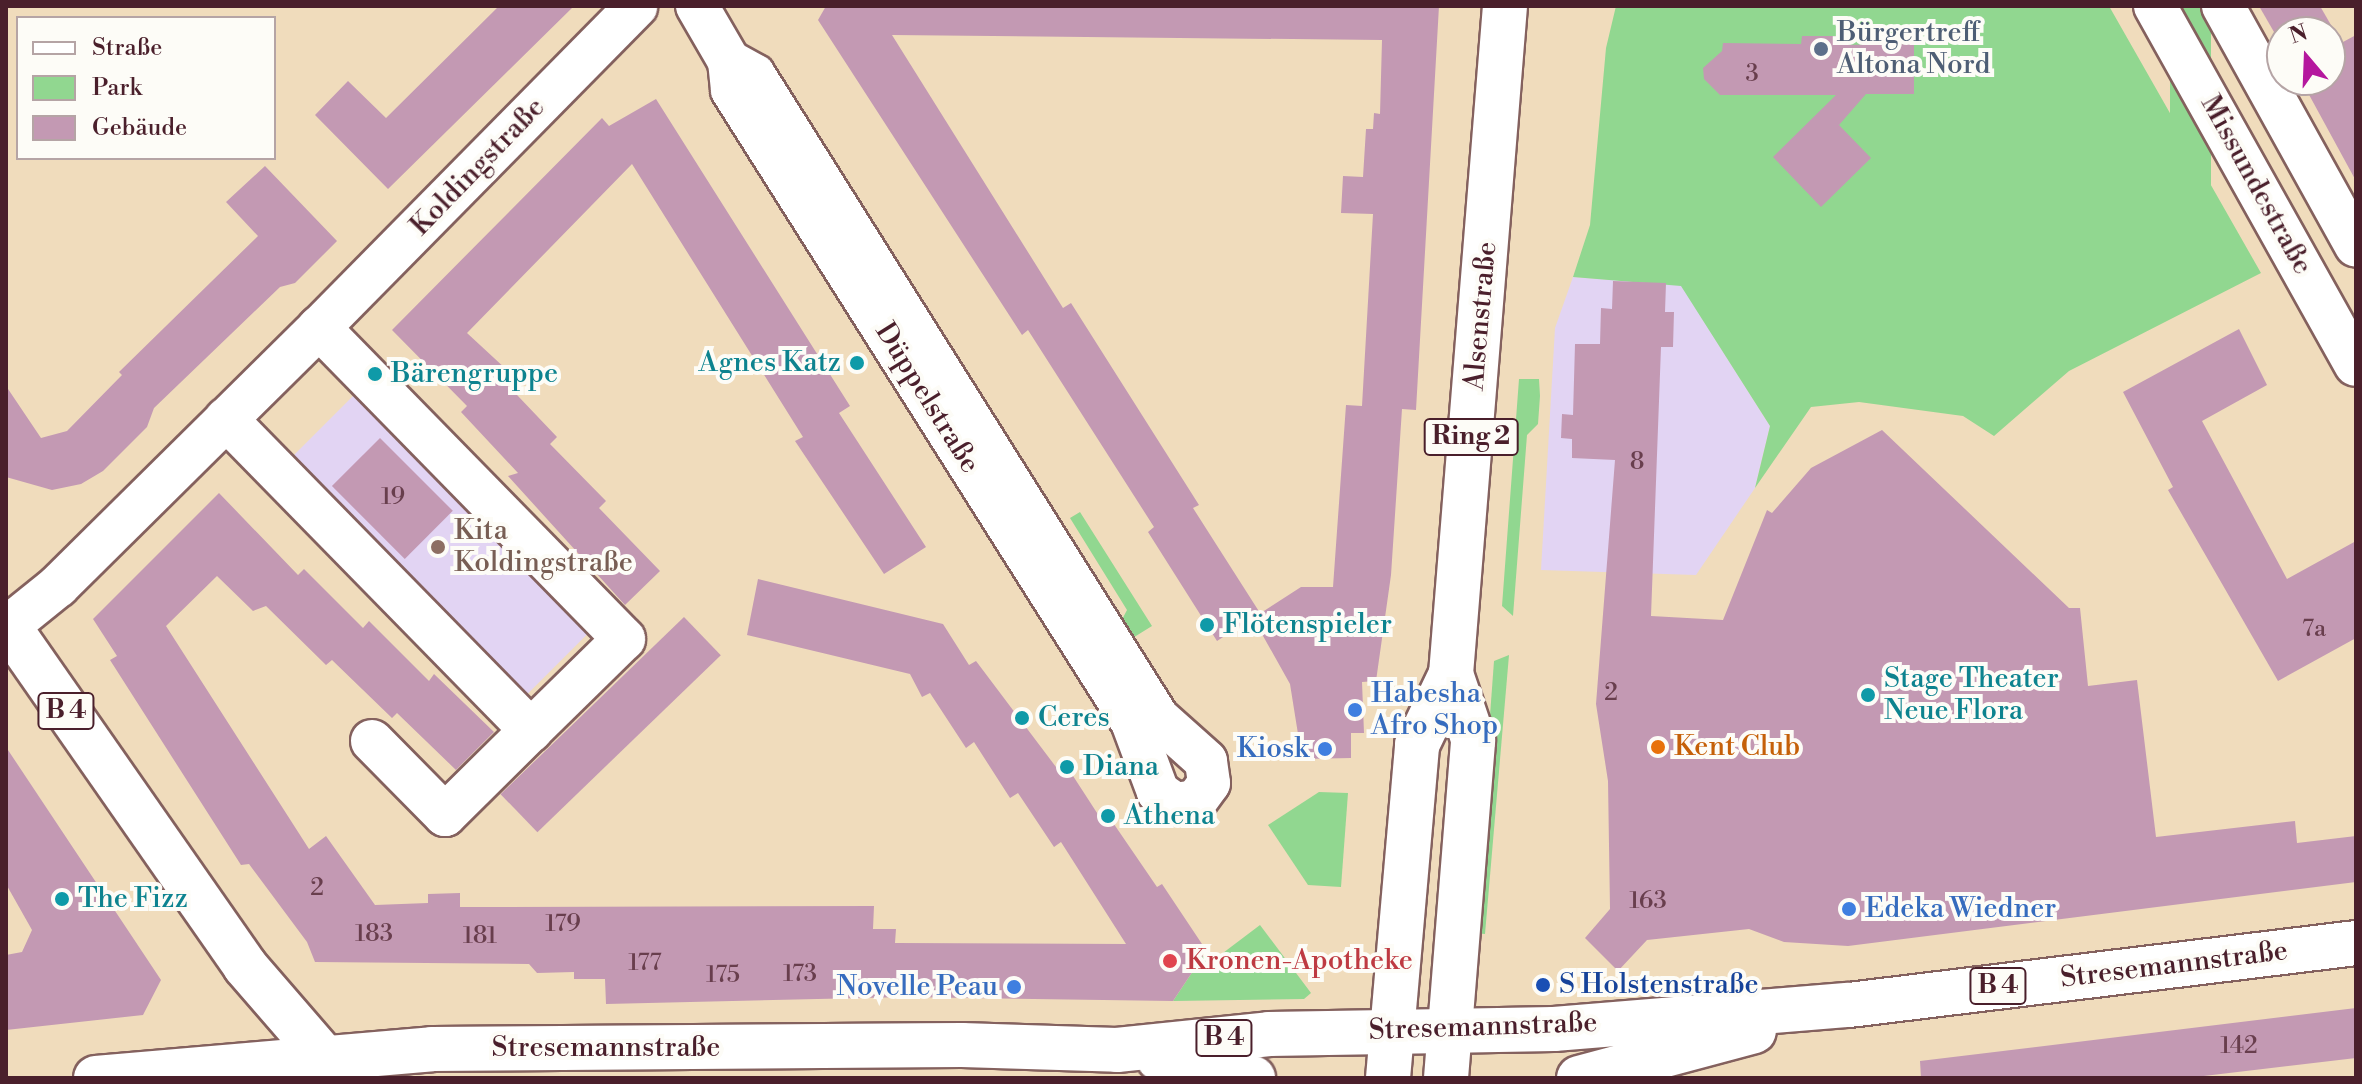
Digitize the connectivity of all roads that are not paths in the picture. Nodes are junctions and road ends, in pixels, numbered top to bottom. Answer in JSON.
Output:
{"nodes":[{"id":1,"x":638,"y":6,"type":"edge"},
{"id":2,"x":697,"y":6,"type":"edge"},
{"id":3,"x":1505,"y":6,"type":"edge"},
{"id":4,"x":2155,"y":6,"type":"edge"},
{"id":5,"x":2223,"y":6,"type":"edge"},
{"id":6,"x":2356,"y":246,"type":"edge"},
{"id":7,"x":319,"y":328,"type":"junction"},
{"id":8,"x":2356,"y":365,"type":"edge"},
{"id":9,"x":226,"y":419,"type":"junction"},
{"id":10,"x":7,"y":626,"type":"edge"},
{"id":11,"x":1451,"y":674,"type":"junction"},
{"id":12,"x":1147,"y":725,"type":"dead end"},
{"id":13,"x":531,"y":730,"type":"junction"},
{"id":14,"x":372,"y":741,"type":"dead end"},
{"id":15,"x":2356,"y":943,"type":"edge"},
{"id":16,"x":1849,"y":1005,"type":"junction"},
{"id":17,"x":1449,"y":1030,"type":"junction"},
{"id":18,"x":1392,"y":1031,"type":"junction"},
{"id":19,"x":1117,"y":1050,"type":"junction"},
{"id":20,"x":331,"y":1066,"type":"edge"},
{"id":21,"x":96,"y":1078,"type":"edge"},
{"id":22,"x":1253,"y":1078,"type":"edge"},
{"id":23,"x":1388,"y":1078,"type":"edge"},
{"id":24,"x":1446,"y":1078,"type":"edge"},
{"id":25,"x":1579,"y":1078,"type":"edge"}],
"edges":[{"from":1,"to":2,"type":"street","name":"Düppelstraße"},
{"from":1,"to":7,"type":"street","name":"Koldingstraße"},
{"from":2,"to":12,"type":"street","name":"Düppelstraße"},
{"from":3,"to":11,"type":"main road","name":"Alsenstraße","number":"Ring 2"},
{"from":4,"to":8,"type":"street","name":"Missundestraße"},
{"from":5,"to":6,"type":"street","name":"Missundestraße"},
{"from":7,"to":9,"type":"street","name":"Koldingstraße"},
{"from":7,"to":13,"type":"street"},
{"from":9,"to":10,"type":"street","name":"Koldingstraße"},
{"from":9,"to":13,"type":"street"},
{"from":10,"to":20,"type":"main road","number":"B 4"},
{"from":11,"to":17,"type":"main road","name":"Alsenstraße","number":"Ring 2"},
{"from":11,"to":18,"type":"main road","name":"Alsenstraße","number":"Ring 2"},
{"from":13,"to":14,"type":"street"},
{"from":15,"to":16,"type":"main road","name":"Stresemannstraße","number":"B 4"},
{"from":16,"to":17,"type":"main road","name":"Stresemannstraße","number":"B 4"},
{"from":16,"to":25,"type":"main road","name":"Stresemannstraße","number":"B 4"},
{"from":17,"to":18,"type":"main road","name":"Stresemannstraße","number":"B 4"},
{"from":17,"to":24,"type":"main road","number":"Ring 2"},
{"from":18,"to":19,"type":"main road","name":"Stresemannstraße","number":"B 4"},
{"from":18,"to":23,"type":"main road","number":"Ring 2"},
{"from":19,"to":20,"type":"main road","name":"Stresemannstraße","number":"B 4"},
{"from":19,"to":22,"type":"main road","name":"Stresemannstraße","number":"B 4"},
{"from":20,"to":21,"type":"main road","name":"Stresemannstraße"}]}
